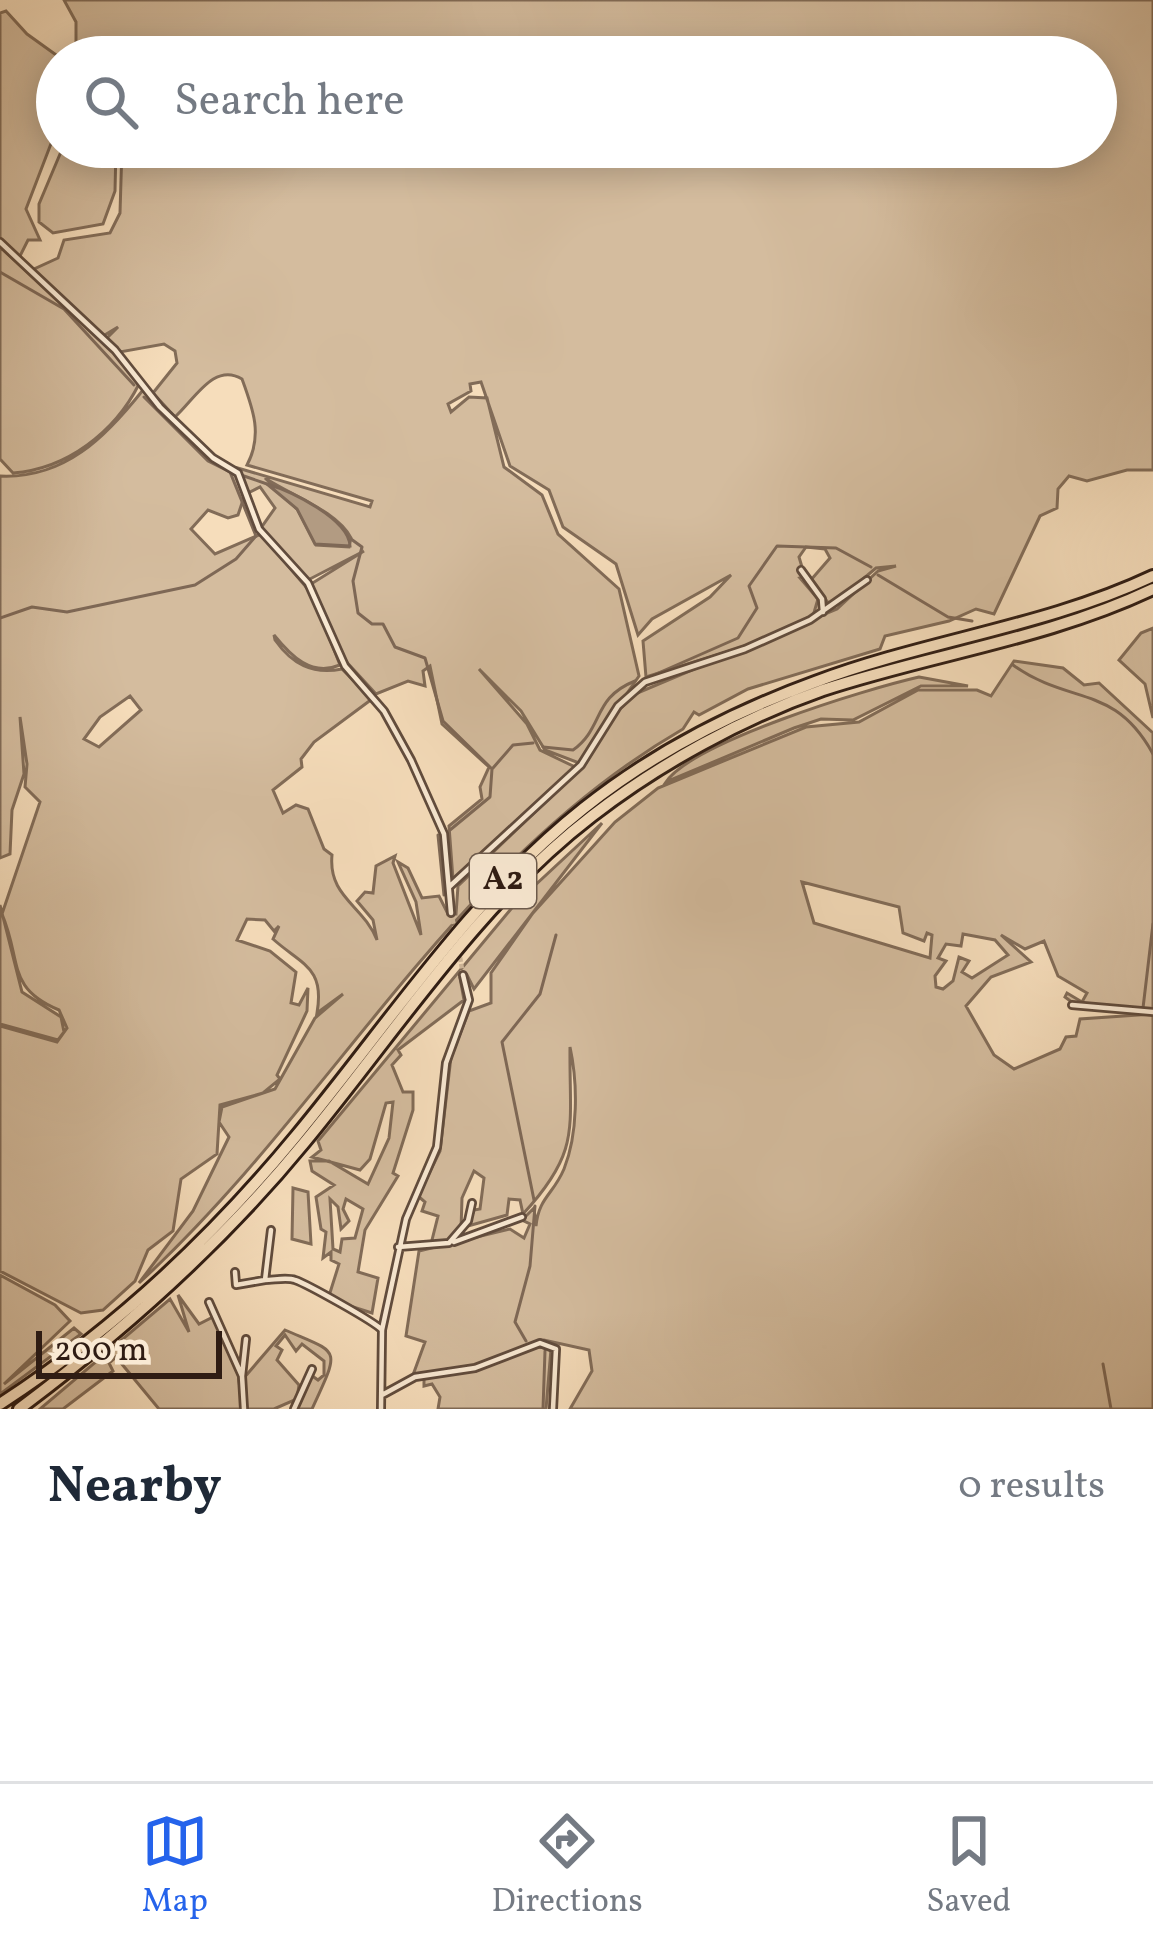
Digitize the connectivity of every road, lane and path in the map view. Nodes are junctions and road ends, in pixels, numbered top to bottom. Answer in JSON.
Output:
{"nodes":[{"id":1,"x":0,"y":242,"type":"edge"},
{"id":2,"x":801,"y":570,"type":"dead end"},
{"id":3,"x":1153,"y":576,"type":"edge"},
{"id":4,"x":867,"y":580,"type":"dead end"},
{"id":5,"x":1153,"y":589,"type":"edge"},
{"id":6,"x":824,"y":612,"type":"junction"},
{"id":7,"x":449,"y":887,"type":"junction"},
{"id":8,"x":452,"y":913,"type":"tunnel mouth"},
{"id":9,"x":464,"y":975,"type":"tunnel mouth"},
{"id":10,"x":1072,"y":1005,"type":"dead end"},
{"id":11,"x":1153,"y":1012,"type":"edge"},
{"id":12,"x":472,"y":1203,"type":"dead end"},
{"id":13,"x":522,"y":1217,"type":"dead end"},
{"id":14,"x":271,"y":1230,"type":"dead end"},
{"id":15,"x":448,"y":1244,"type":"junction"},
{"id":16,"x":398,"y":1247,"type":"junction"},
{"id":17,"x":236,"y":1272,"type":"dead end"},
{"id":18,"x":265,"y":1280,"type":"junction"},
{"id":19,"x":209,"y":1302,"type":"dead end"},
{"id":20,"x":382,"y":1330,"type":"junction"},
{"id":21,"x":246,"y":1339,"type":"dead end"},
{"id":22,"x":312,"y":1369,"type":"dead end"},
{"id":23,"x":242,"y":1376,"type":"junction"},
{"id":24,"x":382,"y":1396,"type":"junction"},
{"id":25,"x":0,"y":1404,"type":"edge"},
{"id":26,"x":19,"y":1409,"type":"edge"},
{"id":27,"x":244,"y":1409,"type":"edge"},
{"id":28,"x":294,"y":1409,"type":"edge"},
{"id":29,"x":381,"y":1409,"type":"edge"},
{"id":30,"x":553,"y":1409,"type":"edge"}],
"edges":[{"from":1,"to":7,"type":"street"},
{"from":2,"to":6,"type":"street"},
{"from":3,"to":25,"type":"highway","number":"A2"},
{"from":4,"to":6,"type":"street"},
{"from":5,"to":26,"type":"highway","number":"A2"},
{"from":6,"to":7,"type":"street"},
{"from":7,"to":8,"type":"street"},
{"from":9,"to":16,"type":"street"},
{"from":10,"to":11,"type":"street"},
{"from":12,"to":15,"type":"street"},
{"from":13,"to":15,"type":"street"},
{"from":14,"to":18,"type":"street"},
{"from":15,"to":16,"type":"street"},
{"from":16,"to":20,"type":"street"},
{"from":17,"to":18,"type":"street"},
{"from":18,"to":20,"type":"street"},
{"from":19,"to":23,"type":"street"},
{"from":20,"to":24,"type":"street"},
{"from":21,"to":23,"type":"street"},
{"from":22,"to":28,"type":"street"},
{"from":23,"to":27,"type":"street"},
{"from":24,"to":29,"type":"street"},
{"from":24,"to":30,"type":"street"}]}
